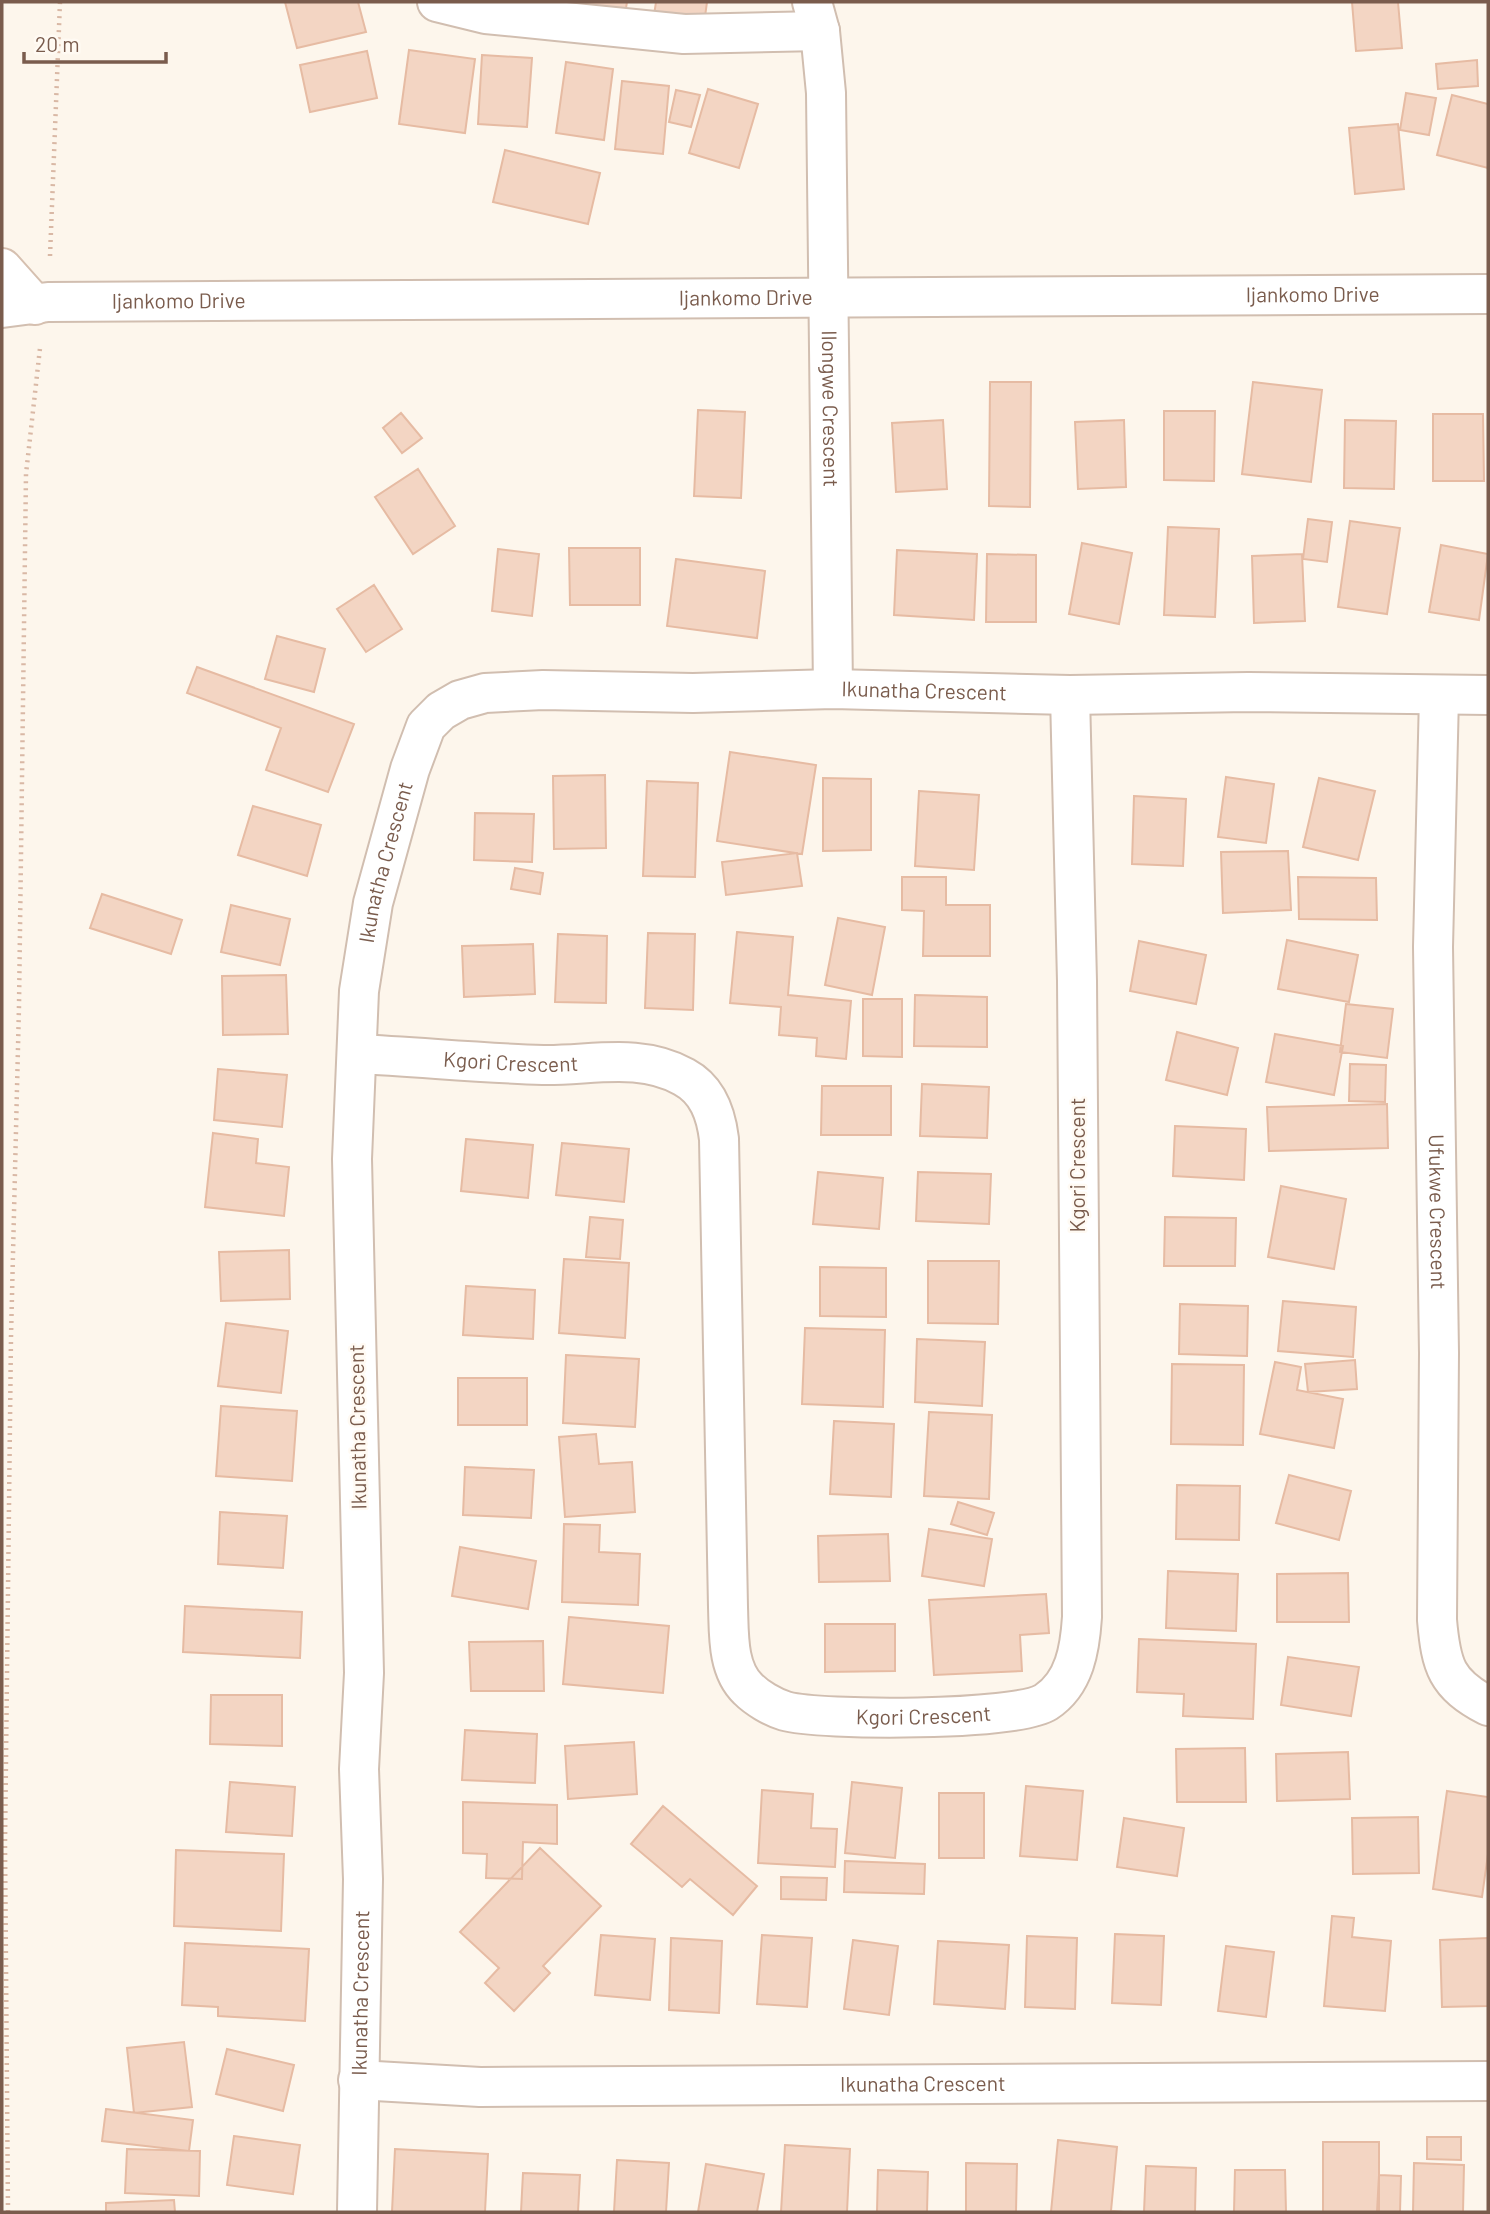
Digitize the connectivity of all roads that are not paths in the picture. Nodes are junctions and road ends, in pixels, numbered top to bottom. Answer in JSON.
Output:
{"nodes":[{"id":1,"x":437,"y":2,"type":"edge"},
{"id":2,"x":816,"y":16,"type":"edge"},
{"id":3,"x":2,"y":268,"type":"edge"},
{"id":4,"x":1488,"y":293,"type":"edge"},
{"id":5,"x":826,"y":296,"type":"junction"},
{"id":6,"x":28,"y":305,"type":"edge"},
{"id":7,"x":833,"y":689,"type":"junction"},
{"id":8,"x":1070,"y":695,"type":"junction"},
{"id":9,"x":1488,"y":695,"type":"edge"},
{"id":10,"x":1439,"y":696,"type":"junction"},
{"id":11,"x":357,"y":1054,"type":"junction"},
{"id":12,"x":1488,"y":1706,"type":"edge"},
{"id":13,"x":359,"y":2080,"type":"junction"},
{"id":14,"x":1488,"y":2081,"type":"edge"},
{"id":15,"x":357,"y":2212,"type":"edge"}],
"edges":[{"from":1,"to":2,"type":"street"},
{"from":2,"to":5,"type":"street","name":"Ilongwe Crescent"},
{"from":3,"to":6,"type":"street"},
{"from":4,"to":5,"type":"street","name":"Ijankomo Drive"},
{"from":5,"to":6,"type":"street","name":"Ijankomo Drive"},
{"from":5,"to":7,"type":"street","name":"Ilongwe Crescent"},
{"from":7,"to":8,"type":"street","name":"Ikunatha Crescent"},
{"from":7,"to":11,"type":"street","name":"Ikunatha Crescent"},
{"from":8,"to":10,"type":"street","name":"Ikunatha Crescent"},
{"from":8,"to":11,"type":"street","name":"Kgori Crescent"},
{"from":9,"to":10,"type":"street","name":"Ikunatha Crescent"},
{"from":10,"to":12,"type":"street","name":"Ufukwe Crescent"},
{"from":11,"to":13,"type":"street","name":"Ikunatha Crescent"},
{"from":13,"to":14,"type":"street","name":"Ikunatha Crescent"},
{"from":13,"to":15,"type":"street"}]}
